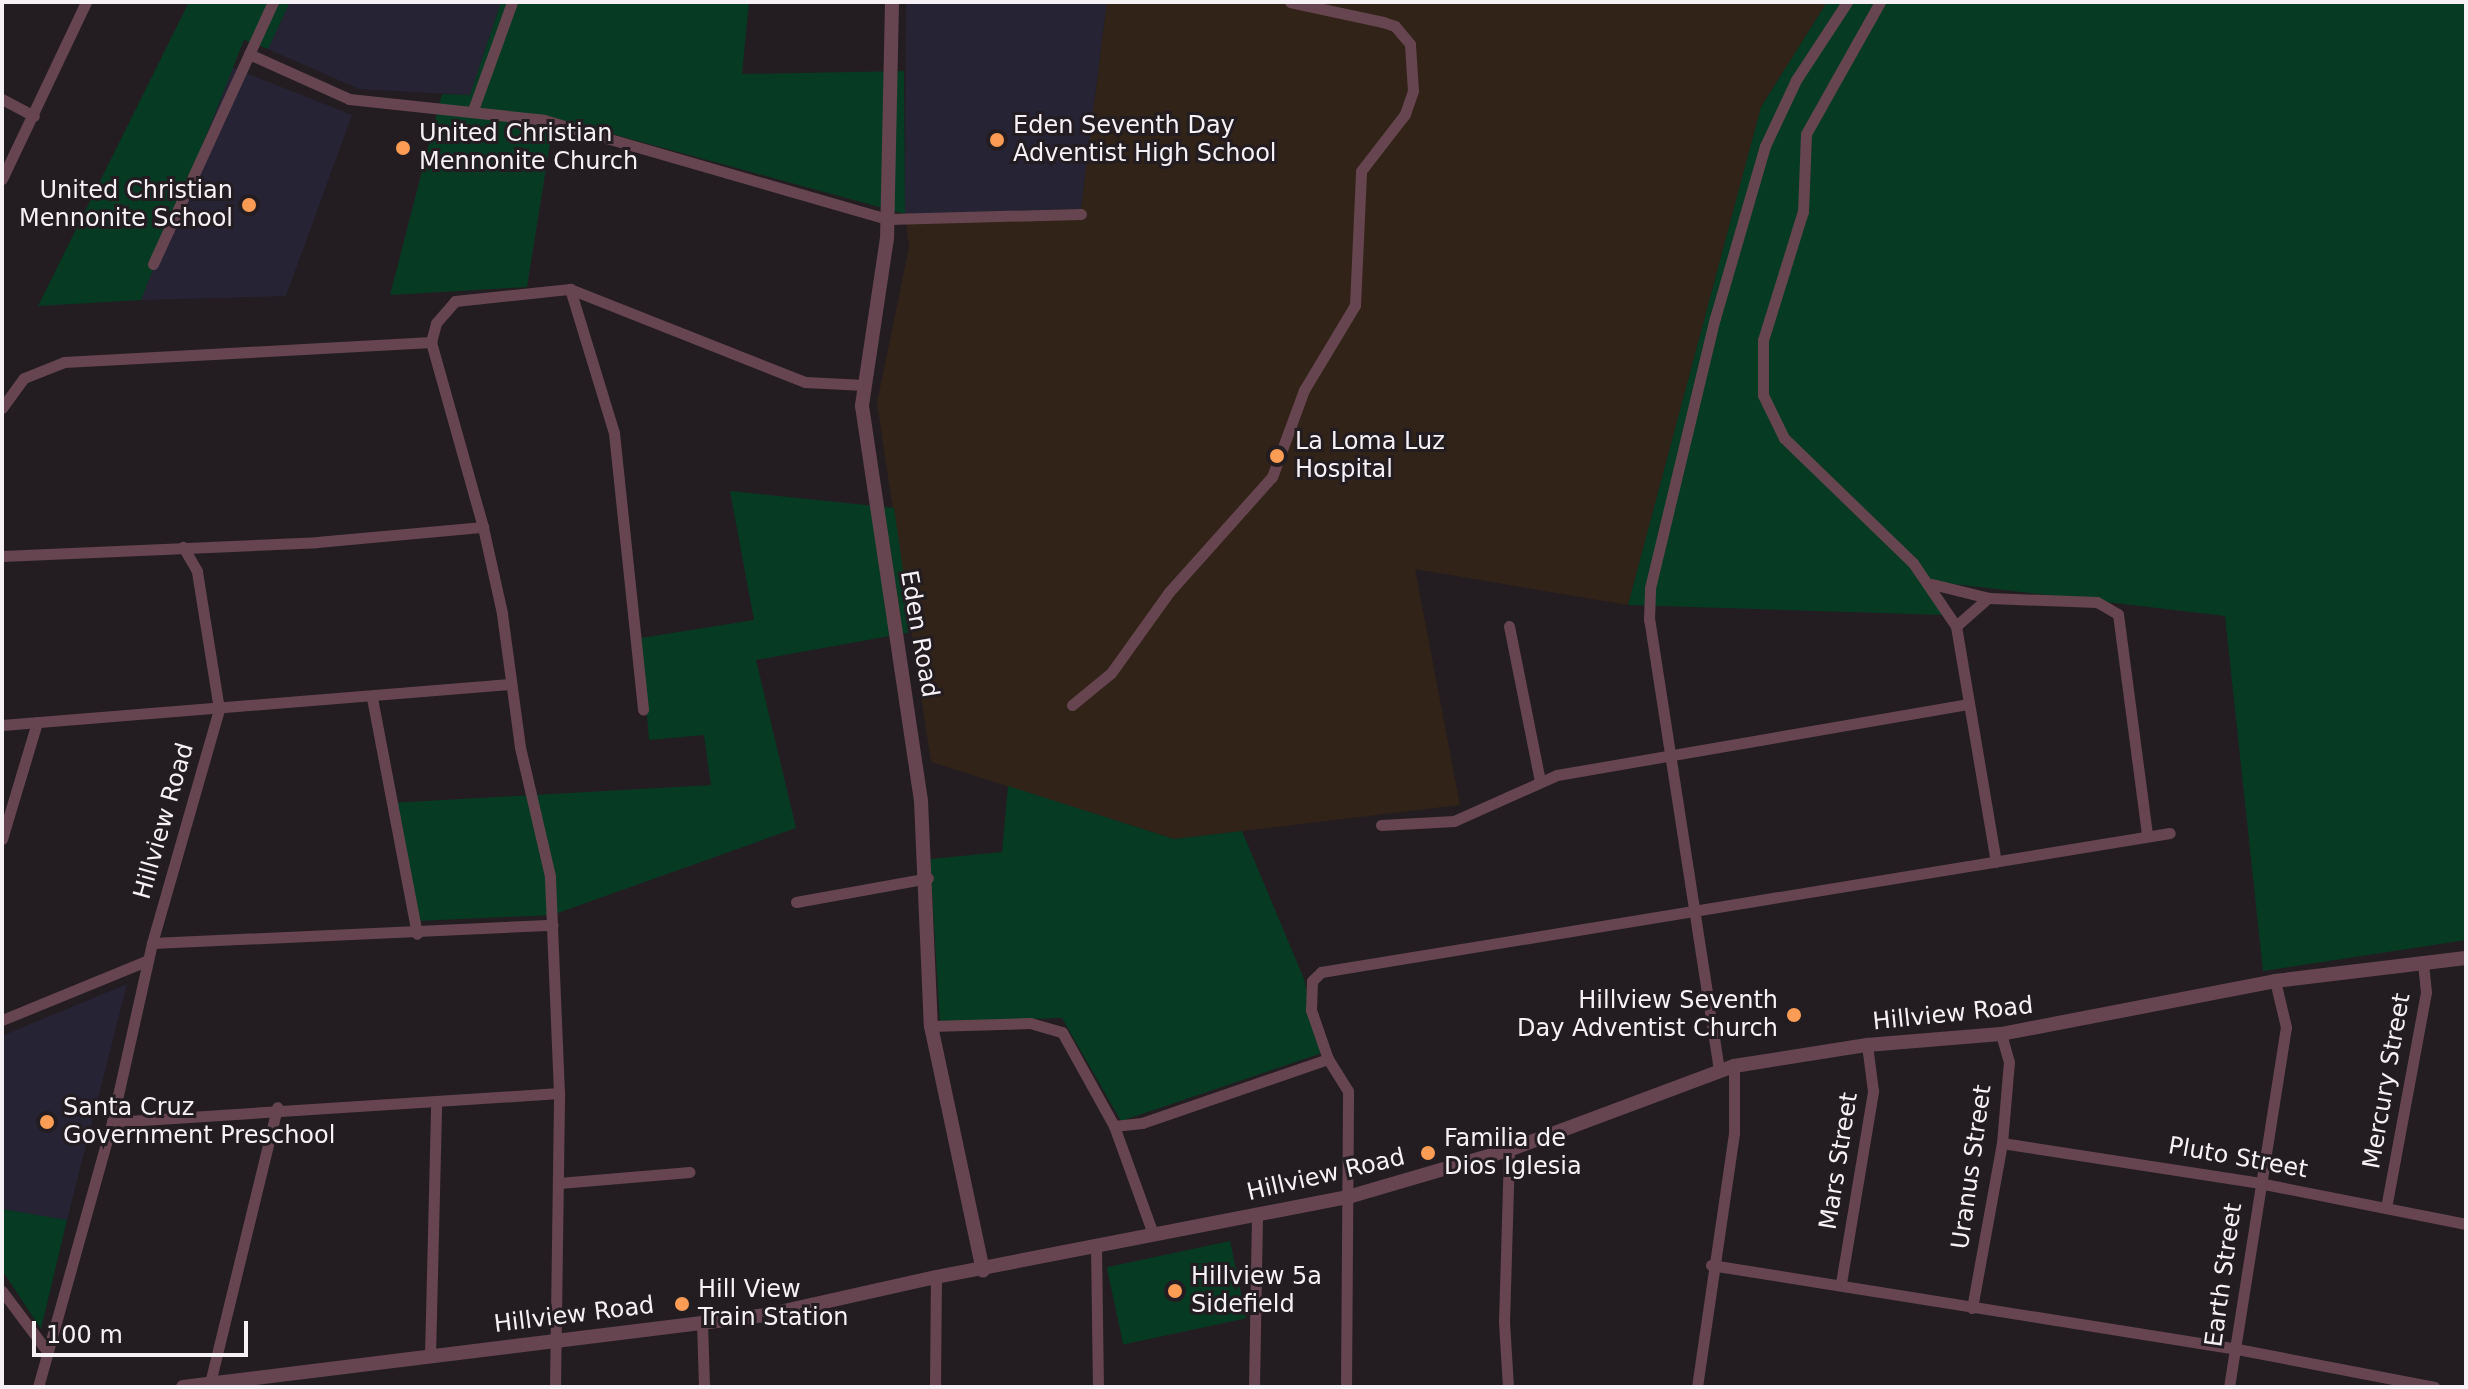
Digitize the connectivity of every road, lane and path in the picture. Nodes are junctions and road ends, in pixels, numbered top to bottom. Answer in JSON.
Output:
{"nodes":[{"id":1,"x":86,"y":2,"type":"edge"},
{"id":2,"x":273,"y":2,"type":"edge"},
{"id":3,"x":512,"y":2,"type":"edge"},
{"id":4,"x":892,"y":2,"type":"edge"},
{"id":5,"x":1290,"y":2,"type":"edge"},
{"id":6,"x":1847,"y":2,"type":"edge"},
{"id":7,"x":1880,"y":2,"type":"edge"},
{"id":8,"x":249,"y":54,"type":"junction"},
{"id":9,"x":2,"y":99,"type":"edge"},
{"id":10,"x":473,"y":110,"type":"junction"},
{"id":11,"x":34,"y":116,"type":"junction"},
{"id":12,"x":2,"y":179,"type":"edge"},
{"id":13,"x":1081,"y":214,"type":"dead end"},
{"id":14,"x":888,"y":219,"type":"junction"},
{"id":15,"x":153,"y":264,"type":"dead end"},
{"id":16,"x":570,"y":289,"type":"junction"},
{"id":17,"x":431,"y":342,"type":"junction"},
{"id":18,"x":864,"y":385,"type":"junction"},
{"id":19,"x":2,"y":408,"type":"edge"},
{"id":20,"x":483,"y":527,"type":"junction"},
{"id":21,"x":183,"y":547,"type":"junction"},
{"id":22,"x":2,"y":556,"type":"edge"},
{"id":23,"x":1932,"y":584,"type":"junction"},
{"id":24,"x":1989,"y":598,"type":"junction"},
{"id":25,"x":1509,"y":626,"type":"dead end"},
{"id":26,"x":1956,"y":626,"type":"junction"},
{"id":27,"x":511,"y":684,"type":"junction"},
{"id":28,"x":372,"y":698,"type":"junction"},
{"id":29,"x":1966,"y":704,"type":"junction"},
{"id":30,"x":1072,"y":705,"type":"dead end"},
{"id":31,"x":219,"y":709,"type":"junction"},
{"id":32,"x":643,"y":709,"type":"dead end"},
{"id":33,"x":37,"y":722,"type":"junction"},
{"id":34,"x":2,"y":725,"type":"edge"},
{"id":35,"x":1669,"y":755,"type":"junction"},
{"id":36,"x":1540,"y":781,"type":"junction"},
{"id":37,"x":1381,"y":825,"type":"dead end"},
{"id":38,"x":2170,"y":833,"type":"dead end"},
{"id":39,"x":2147,"y":834,"type":"junction"},
{"id":40,"x":2,"y":839,"type":"edge"},
{"id":41,"x":1996,"y":862,"type":"junction"},
{"id":42,"x":928,"y":878,"type":"junction"},
{"id":43,"x":796,"y":902,"type":"dead end"},
{"id":44,"x":1694,"y":914,"type":"junction"},
{"id":45,"x":553,"y":925,"type":"junction"},
{"id":46,"x":417,"y":934,"type":"junction"},
{"id":47,"x":152,"y":943,"type":"junction"},
{"id":48,"x":2466,"y":958,"type":"edge"},
{"id":49,"x":148,"y":960,"type":"junction"},
{"id":50,"x":2423,"y":961,"type":"junction"},
{"id":51,"x":2275,"y":981,"type":"junction"},
{"id":52,"x":2,"y":1020,"type":"edge"},
{"id":53,"x":931,"y":1026,"type":"junction"},
{"id":54,"x":2001,"y":1034,"type":"junction"},
{"id":55,"x":1867,"y":1045,"type":"junction"},
{"id":56,"x":1328,"y":1059,"type":"junction"},
{"id":57,"x":1726,"y":1068,"type":"junction"},
{"id":58,"x":559,"y":1093,"type":"junction"},
{"id":59,"x":436,"y":1104,"type":"junction"},
{"id":60,"x":277,"y":1107,"type":"junction"},
{"id":61,"x":112,"y":1122,"type":"junction"},
{"id":62,"x":1114,"y":1126,"type":"junction"},
{"id":63,"x":2002,"y":1143,"type":"junction"},
{"id":64,"x":1509,"y":1150,"type":"junction"},
{"id":65,"x":690,"y":1172,"type":"dead end"},
{"id":66,"x":559,"y":1183,"type":"junction"},
{"id":67,"x":2259,"y":1183,"type":"junction"},
{"id":68,"x":1348,"y":1197,"type":"junction"},
{"id":69,"x":2386,"y":1208,"type":"junction"},
{"id":70,"x":1257,"y":1214,"type":"junction"},
{"id":71,"x":2466,"y":1224,"type":"edge"},
{"id":72,"x":1153,"y":1234,"type":"junction"},
{"id":73,"x":1096,"y":1246,"type":"junction"},
{"id":74,"x":1711,"y":1265,"type":"junction"},
{"id":75,"x":983,"y":1271,"type":"junction"},
{"id":76,"x":936,"y":1277,"type":"junction"},
{"id":77,"x":1841,"y":1283,"type":"junction"},
{"id":78,"x":2,"y":1291,"type":"edge"},
{"id":79,"x":1972,"y":1308,"type":"junction"},
{"id":80,"x":702,"y":1322,"type":"junction"},
{"id":81,"x":555,"y":1337,"type":"junction"},
{"id":82,"x":2237,"y":1349,"type":"junction"},
{"id":83,"x":47,"y":1351,"type":"junction"},
{"id":84,"x":430,"y":1356,"type":"junction"},
{"id":85,"x":38,"y":1387,"type":"edge"},
{"id":86,"x":183,"y":1387,"type":"edge"},
{"id":87,"x":209,"y":1387,"type":"edge"},
{"id":88,"x":555,"y":1387,"type":"edge"},
{"id":89,"x":704,"y":1387,"type":"edge"},
{"id":90,"x":935,"y":1387,"type":"edge"},
{"id":91,"x":1098,"y":1387,"type":"edge"},
{"id":92,"x":1254,"y":1387,"type":"edge"},
{"id":93,"x":1346,"y":1387,"type":"edge"},
{"id":94,"x":1508,"y":1387,"type":"edge"},
{"id":95,"x":1697,"y":1387,"type":"edge"},
{"id":96,"x":2229,"y":1387,"type":"edge"},
{"id":97,"x":2434,"y":1387,"type":"edge"}],
"edges":[{"from":1,"to":11,"type":"street"},
{"from":2,"to":8,"type":"street"},
{"from":3,"to":10,"type":"street"},
{"from":4,"to":14,"type":"street","name":"Eden Road"},
{"from":5,"to":30,"type":"street"},
{"from":6,"to":35,"type":"street"},
{"from":7,"to":23,"type":"street"},
{"from":8,"to":10,"type":"street"},
{"from":8,"to":15,"type":"street"},
{"from":9,"to":11,"type":"street"},
{"from":10,"to":14,"type":"street"},
{"from":11,"to":12,"type":"street"},
{"from":13,"to":14,"type":"street"},
{"from":14,"to":18,"type":"street","name":"Eden Road"},
{"from":16,"to":17,"type":"street"},
{"from":16,"to":18,"type":"street"},
{"from":16,"to":32,"type":"street"},
{"from":17,"to":19,"type":"street"},
{"from":17,"to":20,"type":"street"},
{"from":18,"to":42,"type":"street","name":"Eden Road"},
{"from":20,"to":21,"type":"street"},
{"from":20,"to":27,"type":"street"},
{"from":21,"to":22,"type":"street"},
{"from":21,"to":31,"type":"street","name":"Hillview Road"},
{"from":23,"to":24,"type":"street"},
{"from":23,"to":26,"type":"street"},
{"from":24,"to":26,"type":"street"},
{"from":24,"to":39,"type":"street"},
{"from":25,"to":36,"type":"street"},
{"from":26,"to":29,"type":"street"},
{"from":27,"to":28,"type":"street"},
{"from":27,"to":45,"type":"street"},
{"from":28,"to":31,"type":"street"},
{"from":28,"to":46,"type":"street"},
{"from":29,"to":35,"type":"street"},
{"from":29,"to":41,"type":"street"},
{"from":31,"to":33,"type":"street"},
{"from":31,"to":47,"type":"street","name":"Hillview Road"},
{"from":33,"to":34,"type":"street"},
{"from":33,"to":40,"type":"street"},
{"from":35,"to":36,"type":"street"},
{"from":35,"to":44,"type":"street"},
{"from":36,"to":37,"type":"street"},
{"from":38,"to":39,"type":"street"},
{"from":39,"to":41,"type":"street"},
{"from":41,"to":44,"type":"street"},
{"from":42,"to":43,"type":"street"},
{"from":42,"to":53,"type":"street","name":"Eden Road"},
{"from":44,"to":56,"type":"street"},
{"from":44,"to":57,"type":"street"},
{"from":45,"to":46,"type":"street"},
{"from":45,"to":58,"type":"street"},
{"from":46,"to":47,"type":"street"},
{"from":47,"to":49,"type":"street","name":"Hillview Road"},
{"from":48,"to":50,"type":"street","name":"Hillview Road"},
{"from":49,"to":52,"type":"street"},
{"from":49,"to":61,"type":"street","name":"Hillview Road"},
{"from":50,"to":51,"type":"street","name":"Hillview Road"},
{"from":50,"to":69,"type":"street","name":"Mercury Street"},
{"from":51,"to":54,"type":"street","name":"Hillview Road"},
{"from":51,"to":67,"type":"street","name":"Earth Street"},
{"from":53,"to":62,"type":"street"},
{"from":53,"to":75,"type":"street","name":"Eden Road"},
{"from":54,"to":55,"type":"street","name":"Hillview Road"},
{"from":54,"to":63,"type":"street","name":"Uranus Street"},
{"from":55,"to":57,"type":"street","name":"Hillview Road"},
{"from":55,"to":77,"type":"street","name":"Mars Street"},
{"from":56,"to":62,"type":"street"},
{"from":56,"to":68,"type":"street"},
{"from":57,"to":64,"type":"street","name":"Hillview Road"},
{"from":57,"to":74,"type":"street"},
{"from":58,"to":59,"type":"street"},
{"from":58,"to":66,"type":"street"},
{"from":59,"to":60,"type":"street"},
{"from":59,"to":84,"type":"street"},
{"from":60,"to":61,"type":"street"},
{"from":60,"to":87,"type":"street"},
{"from":61,"to":83,"type":"street","name":"Hillview Road"},
{"from":62,"to":72,"type":"street"},
{"from":63,"to":67,"type":"street","name":"Pluto Street"},
{"from":63,"to":79,"type":"street","name":"Uranus Street"},
{"from":64,"to":68,"type":"street","name":"Hillview Road"},
{"from":64,"to":94,"type":"street"},
{"from":65,"to":66,"type":"street"},
{"from":66,"to":81,"type":"street"},
{"from":67,"to":69,"type":"street","name":"Pluto Street"},
{"from":67,"to":82,"type":"street","name":"Earth Street"},
{"from":68,"to":70,"type":"street","name":"Hillview Road"},
{"from":68,"to":93,"type":"street"},
{"from":69,"to":71,"type":"street","name":"Pluto Street"},
{"from":70,"to":72,"type":"street","name":"Hillview Road"},
{"from":70,"to":92,"type":"street"},
{"from":72,"to":73,"type":"street","name":"Hillview Road"},
{"from":73,"to":75,"type":"street","name":"Hillview Road"},
{"from":73,"to":91,"type":"street"},
{"from":74,"to":77,"type":"street"},
{"from":74,"to":95,"type":"street"},
{"from":75,"to":76,"type":"street","name":"Hillview Road"},
{"from":76,"to":80,"type":"street","name":"Hillview Road"},
{"from":76,"to":90,"type":"street"},
{"from":77,"to":79,"type":"street"},
{"from":78,"to":83,"type":"street"},
{"from":79,"to":82,"type":"street"},
{"from":80,"to":81,"type":"street","name":"Hillview Road"},
{"from":80,"to":89,"type":"street"},
{"from":81,"to":84,"type":"street","name":"Hillview Road"},
{"from":81,"to":88,"type":"street"},
{"from":82,"to":96,"type":"street","name":"Earth Street"},
{"from":82,"to":97,"type":"street"},
{"from":83,"to":85,"type":"street","name":"Hillview Road"},
{"from":84,"to":87,"type":"street","name":"Hillview Road"},
{"from":86,"to":87,"type":"street","name":"Hillview Road"}]}
